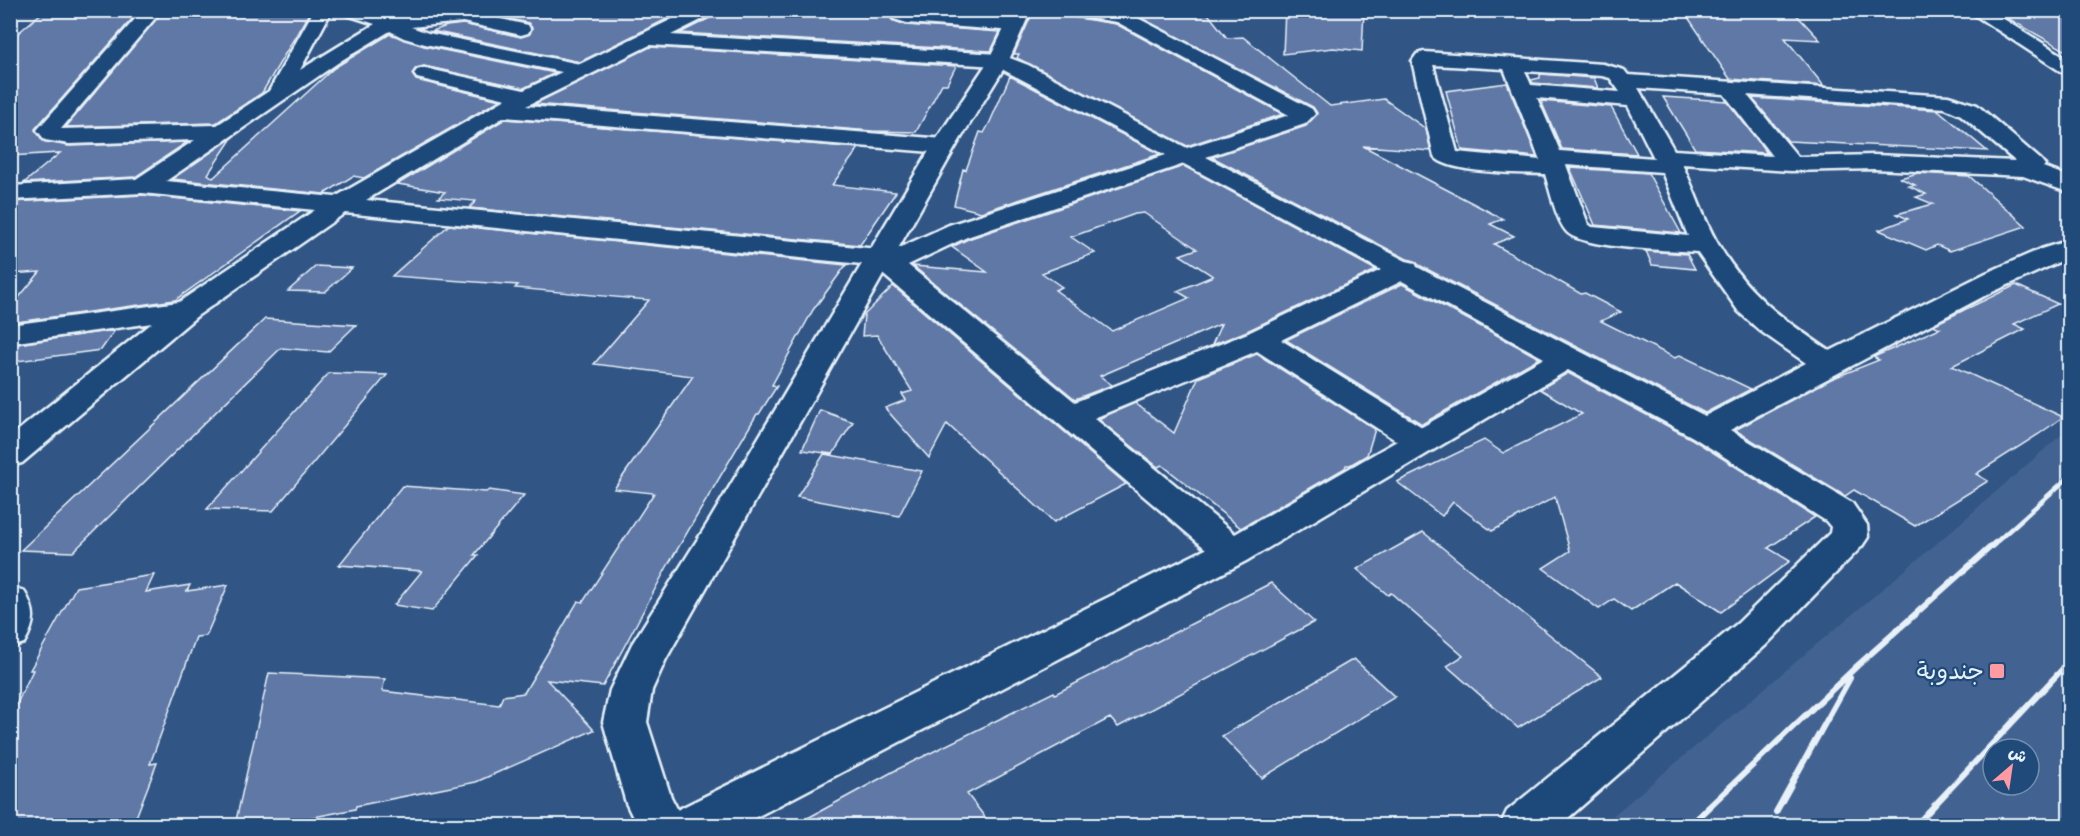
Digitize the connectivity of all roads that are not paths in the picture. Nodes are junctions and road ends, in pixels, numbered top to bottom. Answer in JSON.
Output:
{"nodes":[{"id":1,"x":153,"y":10,"type":"edge"},
{"id":2,"x":323,"y":10,"type":"edge"},
{"id":3,"x":350,"y":10,"type":"edge"},
{"id":4,"x":901,"y":10,"type":"edge"},
{"id":5,"x":1072,"y":10,"type":"edge"},
{"id":6,"x":1976,"y":10,"type":"edge"},
{"id":7,"x":658,"y":12,"type":"dead end"},
{"id":8,"x":471,"y":13,"type":"edge"},
{"id":9,"x":699,"y":14,"type":"edge"},
{"id":10,"x":1018,"y":18,"type":"edge"},
{"id":11,"x":390,"y":23,"type":"junction"},
{"id":12,"x":521,"y":29,"type":"dead end"},
{"id":13,"x":645,"y":39,"type":"junction"},
{"id":14,"x":999,"y":60,"type":"junction"},
{"id":15,"x":1512,"y":64,"type":"junction"},
{"id":16,"x":2070,"y":69,"type":"edge"},
{"id":17,"x":580,"y":70,"type":"junction"},
{"id":18,"x":424,"y":74,"type":"dead end"},
{"id":19,"x":1731,"y":89,"type":"junction"},
{"id":20,"x":1630,"y":90,"type":"junction"},
{"id":21,"x":1524,"y":91,"type":"junction"},
{"id":22,"x":276,"y":95,"type":"junction"},
{"id":23,"x":527,"y":97,"type":"junction"},
{"id":24,"x":500,"y":110,"type":"junction"},
{"id":25,"x":223,"y":132,"type":"junction"},
{"id":26,"x":944,"y":146,"type":"junction"},
{"id":27,"x":1185,"y":155,"type":"junction"},
{"id":28,"x":1668,"y":161,"type":"junction"},
{"id":29,"x":1552,"y":163,"type":"junction"},
{"id":30,"x":1791,"y":164,"type":"junction"},
{"id":31,"x":2027,"y":169,"type":"junction"},
{"id":32,"x":142,"y":186,"type":"junction"},
{"id":33,"x":2070,"y":186,"type":"edge"},
{"id":34,"x":10,"y":193,"type":"edge"},
{"id":35,"x":340,"y":205,"type":"junction"},
{"id":36,"x":1705,"y":245,"type":"junction"},
{"id":37,"x":2070,"y":249,"type":"edge"},
{"id":38,"x":884,"y":260,"type":"junction"},
{"id":39,"x":1405,"y":269,"type":"junction"},
{"id":40,"x":187,"y":310,"type":"junction"},
{"id":41,"x":10,"y":334,"type":"edge"},
{"id":42,"x":1259,"y":339,"type":"junction"},
{"id":43,"x":1568,"y":357,"type":"junction"},
{"id":44,"x":1828,"y":364,"type":"junction"},
{"id":45,"x":1070,"y":416,"type":"junction"},
{"id":46,"x":1705,"y":430,"type":"junction"},
{"id":47,"x":1422,"y":442,"type":"junction"},
{"id":48,"x":10,"y":455,"type":"edge"},
{"id":49,"x":1233,"y":552,"type":"junction"},
{"id":50,"x":10,"y":601,"type":"edge"},
{"id":51,"x":10,"y":632,"type":"edge"},
{"id":52,"x":662,"y":825,"type":"edge"},
{"id":53,"x":692,"y":825,"type":"edge"},
{"id":54,"x":1524,"y":825,"type":"edge"}],
"edges":[{"from":1,"to":25,"type":"street"},
{"from":2,"to":22,"type":"street"},
{"from":3,"to":11,"type":"street"},
{"from":4,"to":10,"type":"street"},
{"from":5,"to":27,"type":"street"},
{"from":6,"to":16,"type":"street"},
{"from":7,"to":9,"type":"street"},
{"from":8,"to":11,"type":"street"},
{"from":8,"to":12,"type":"street"},
{"from":9,"to":13,"type":"street"},
{"from":10,"to":14,"type":"street"},
{"from":11,"to":17,"type":"street"},
{"from":11,"to":22,"type":"street"},
{"from":13,"to":14,"type":"street"},
{"from":13,"to":17,"type":"street"},
{"from":14,"to":26,"type":"street"},
{"from":14,"to":27,"type":"street"},
{"from":15,"to":20,"type":"street"},
{"from":15,"to":21,"type":"street"},
{"from":15,"to":29,"type":"street"},
{"from":17,"to":23,"type":"street"},
{"from":18,"to":23,"type":"street"},
{"from":19,"to":20,"type":"street"},
{"from":19,"to":30,"type":"street"},
{"from":19,"to":31,"type":"street"},
{"from":20,"to":21,"type":"street"},
{"from":20,"to":28,"type":"street"},
{"from":21,"to":29,"type":"street"},
{"from":22,"to":25,"type":"street"},
{"from":23,"to":24,"type":"street"},
{"from":24,"to":26,"type":"street"},
{"from":24,"to":35,"type":"street"},
{"from":25,"to":32,"type":"street"},
{"from":26,"to":38,"type":"street"},
{"from":27,"to":38,"type":"street"},
{"from":27,"to":39,"type":"street"},
{"from":28,"to":29,"type":"street"},
{"from":28,"to":30,"type":"street"},
{"from":28,"to":36,"type":"street"},
{"from":29,"to":36,"type":"street"},
{"from":30,"to":31,"type":"street"},
{"from":31,"to":33,"type":"street"},
{"from":32,"to":34,"type":"street"},
{"from":32,"to":35,"type":"street"},
{"from":35,"to":38,"type":"street"},
{"from":35,"to":40,"type":"street"},
{"from":36,"to":44,"type":"street"},
{"from":37,"to":44,"type":"street"},
{"from":38,"to":45,"type":"street"},
{"from":38,"to":52,"type":"street"},
{"from":39,"to":42,"type":"street"},
{"from":39,"to":43,"type":"street"},
{"from":40,"to":41,"type":"street"},
{"from":40,"to":48,"type":"street"},
{"from":42,"to":45,"type":"street"},
{"from":42,"to":47,"type":"street"},
{"from":43,"to":46,"type":"street"},
{"from":43,"to":47,"type":"street"},
{"from":44,"to":46,"type":"street"},
{"from":45,"to":49,"type":"street"},
{"from":46,"to":54,"type":"street"},
{"from":47,"to":49,"type":"street"},
{"from":49,"to":53,"type":"street"},
{"from":50,"to":51,"type":"street"}]}
